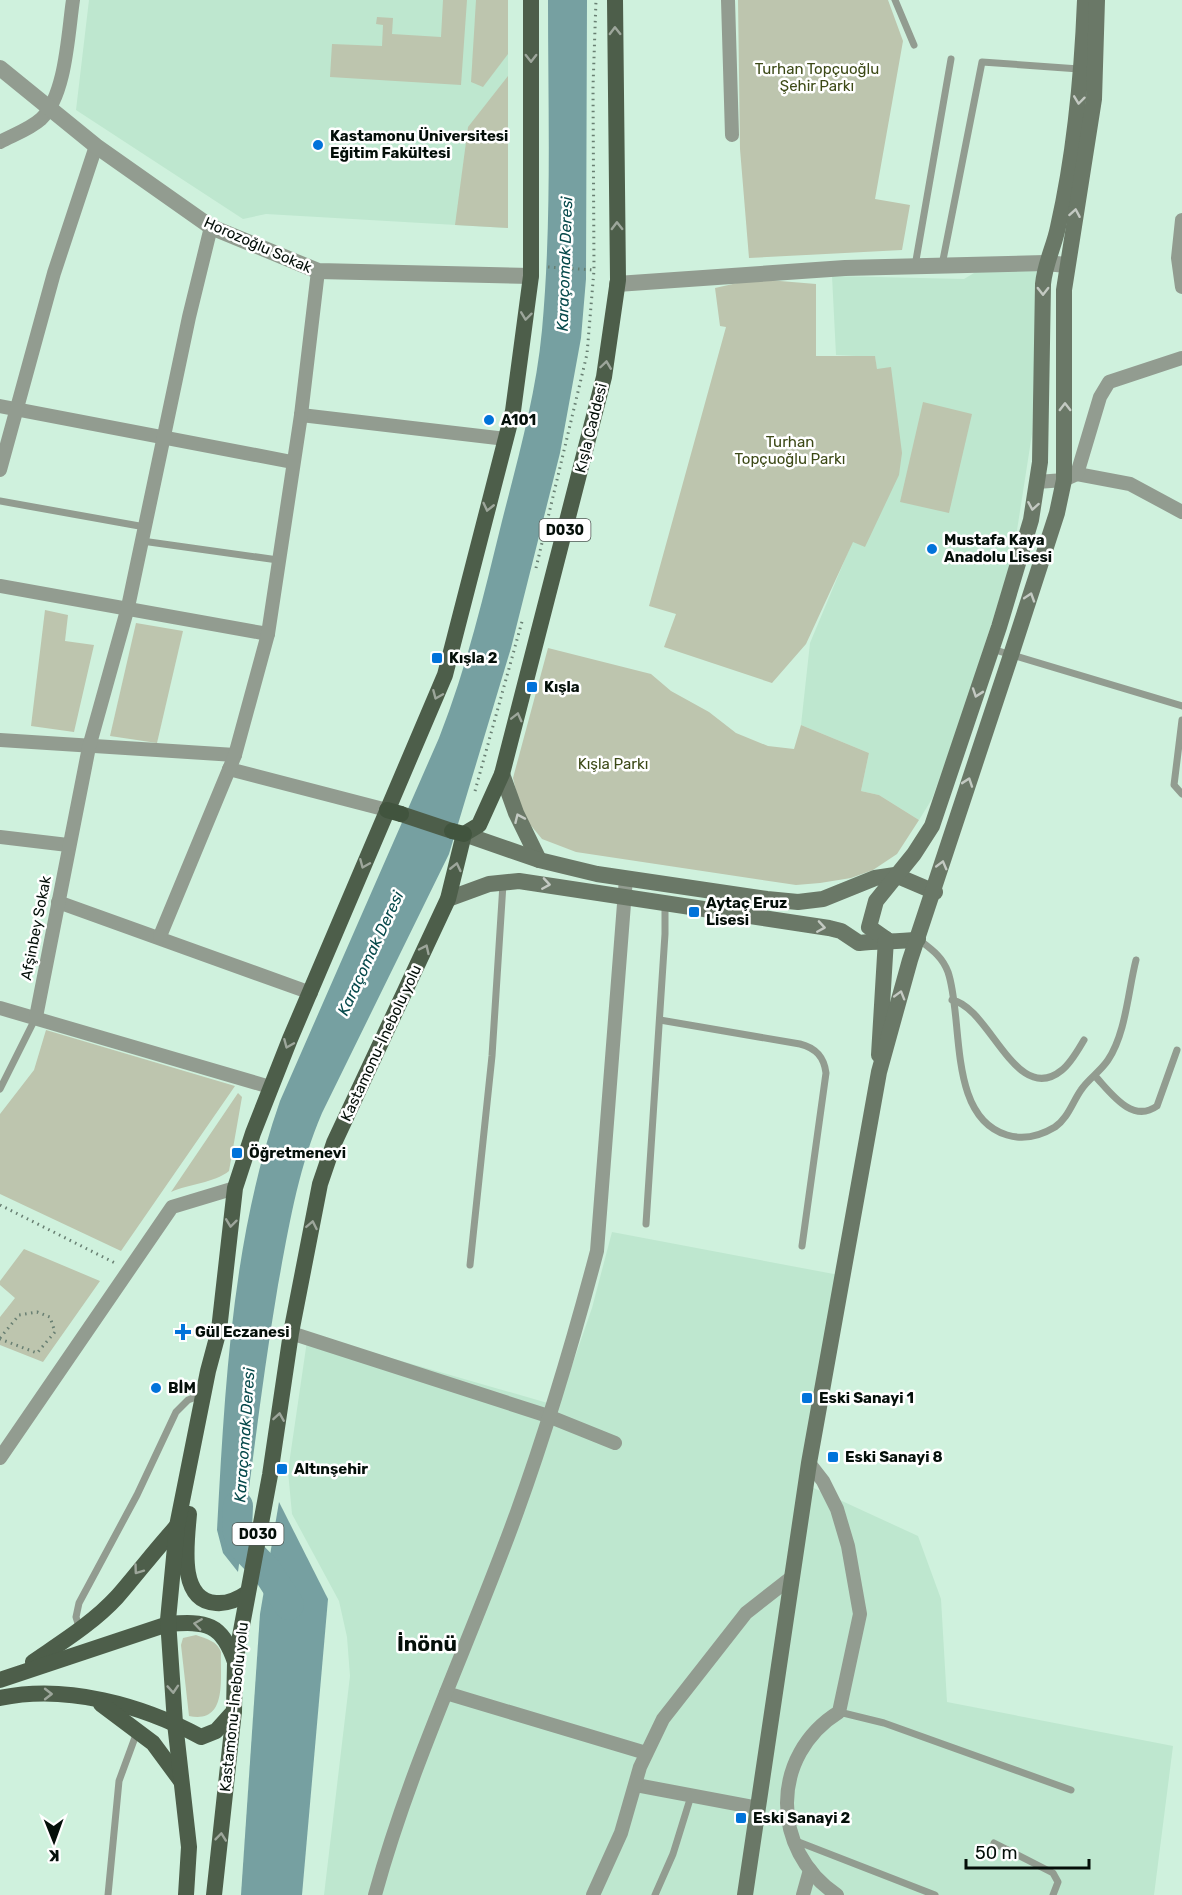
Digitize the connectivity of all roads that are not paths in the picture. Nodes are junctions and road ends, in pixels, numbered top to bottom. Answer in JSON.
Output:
{"nodes":[{"id":1,"x":73,"y":0,"type":"edge"},
{"id":2,"x":531,"y":0,"type":"edge"},
{"id":3,"x":615,"y":0,"type":"edge"},
{"id":4,"x":728,"y":0,"type":"edge"},
{"id":5,"x":895,"y":0,"type":"edge"},
{"id":6,"x":1085,"y":0,"type":"edge"},
{"id":7,"x":1097,"y":0,"type":"edge"},
{"id":8,"x":914,"y":45,"type":"dead end"},
{"id":9,"x":951,"y":59,"type":"dead end"},
{"id":10,"x":0,"y":68,"type":"edge"},
{"id":11,"x":1082,"y":69,"type":"junction"},
{"id":12,"x":51,"y":109,"type":"junction"},
{"id":13,"x":732,"y":135,"type":"dead end"},
{"id":14,"x":0,"y":142,"type":"edge"},
{"id":15,"x":96,"y":146,"type":"junction"},
{"id":16,"x":1182,"y":220,"type":"edge"},
{"id":17,"x":211,"y":227,"type":"junction"},
{"id":18,"x":1045,"y":263,"type":"junction"},
{"id":19,"x":942,"y":266,"type":"junction"},
{"id":20,"x":1067,"y":266,"type":"junction"},
{"id":21,"x":915,"y":267,"type":"junction"},
{"id":22,"x":535,"y":271,"type":"junction"},
{"id":23,"x":318,"y":272,"type":"junction"},
{"id":24,"x":617,"y":284,"type":"junction"},
{"id":25,"x":1182,"y":287,"type":"edge"},
{"id":26,"x":1182,"y":358,"type":"edge"},
{"id":27,"x":0,"y":406,"type":"edge"},
{"id":28,"x":19,"y":410,"type":"junction"},
{"id":29,"x":301,"y":416,"type":"junction"},
{"id":30,"x":164,"y":437,"type":"junction"},
{"id":31,"x":506,"y":439,"type":"junction"},
{"id":32,"x":292,"y":462,"type":"junction"},
{"id":33,"x":0,"y":470,"type":"edge"},
{"id":34,"x":1070,"y":477,"type":"junction"},
{"id":35,"x":1037,"y":482,"type":"junction"},
{"id":36,"x":0,"y":501,"type":"edge"},
{"id":37,"x":1182,"y":512,"type":"edge"},
{"id":38,"x":145,"y":527,"type":"junction"},
{"id":39,"x":142,"y":542,"type":"junction"},
{"id":40,"x":278,"y":560,"type":"junction"},
{"id":41,"x":0,"y":586,"type":"edge"},
{"id":42,"x":128,"y":607,"type":"junction"},
{"id":43,"x":268,"y":634,"type":"junction"},
{"id":44,"x":992,"y":649,"type":"junction"},
{"id":45,"x":1011,"y":656,"type":"junction"},
{"id":46,"x":1182,"y":706,"type":"edge"},
{"id":47,"x":1182,"y":720,"type":"edge"},
{"id":48,"x":0,"y":740,"type":"edge"},
{"id":49,"x":89,"y":747,"type":"junction"},
{"id":50,"x":1179,"y":754,"type":"edge"},
{"id":51,"x":235,"y":755,"type":"junction"},
{"id":52,"x":229,"y":769,"type":"junction"},
{"id":53,"x":502,"y":774,"type":"junction"},
{"id":54,"x":1182,"y":794,"type":"edge"},
{"id":55,"x":394,"y":812,"type":"junction"},
{"id":56,"x":458,"y":832,"type":"junction"},
{"id":57,"x":0,"y":837,"type":"edge"},
{"id":58,"x":68,"y":845,"type":"junction"},
{"id":59,"x":539,"y":860,"type":"junction"},
{"id":60,"x":895,"y":875,"type":"junction"},
{"id":61,"x":626,"y":878,"type":"junction"},
{"id":62,"x":504,"y":881,"type":"junction"},
{"id":63,"x":935,"y":892,"type":"junction"},
{"id":64,"x":624,"y":898,"type":"junction"},
{"id":65,"x":448,"y":899,"type":"junction"},
{"id":66,"x":58,"y":902,"type":"junction"},
{"id":67,"x":665,"y":904,"type":"junction"},
{"id":68,"x":160,"y":936,"type":"junction"},
{"id":69,"x":886,"y":939,"type":"junction"},
{"id":70,"x":918,"y":939,"type":"junction"},
{"id":71,"x":1136,"y":960,"type":"dead end"},
{"id":72,"x":311,"y":993,"type":"junction"},
{"id":73,"x":952,"y":1000,"type":"junction"},
{"id":74,"x":0,"y":1008,"type":"edge"},
{"id":75,"x":36,"y":1017,"type":"junction"},
{"id":76,"x":660,"y":1020,"type":"junction"},
{"id":77,"x":1084,"y":1041,"type":"dead end"},
{"id":78,"x":1177,"y":1050,"type":"dead end"},
{"id":79,"x":879,"y":1072,"type":"junction"},
{"id":80,"x":1095,"y":1076,"type":"junction"},
{"id":81,"x":270,"y":1087,"type":"junction"},
{"id":82,"x":0,"y":1089,"type":"edge"},
{"id":83,"x":235,"y":1188,"type":"junction"},
{"id":84,"x":646,"y":1224,"type":"dead end"},
{"id":85,"x":802,"y":1246,"type":"dead end"},
{"id":86,"x":470,"y":1265,"type":"dead end"},
{"id":87,"x":291,"y":1333,"type":"junction"},
{"id":88,"x":204,"y":1394,"type":"junction"},
{"id":89,"x":548,"y":1416,"type":"junction"},
{"id":90,"x":615,"y":1443,"type":"dead end"},
{"id":91,"x":194,"y":1447,"type":"junction"},
{"id":92,"x":0,"y":1458,"type":"edge"},
{"id":93,"x":809,"y":1463,"type":"junction"},
{"id":94,"x":177,"y":1526,"type":"junction"},
{"id":95,"x":792,"y":1577,"type":"junction"},
{"id":96,"x":247,"y":1593,"type":"junction"},
{"id":97,"x":168,"y":1624,"type":"junction"},
{"id":98,"x":80,"y":1630,"type":"junction"},
{"id":99,"x":235,"y":1663,"type":"junction"},
{"id":100,"x":6,"y":1678,"type":"edge"},
{"id":101,"x":446,"y":1693,"type":"junction"},
{"id":102,"x":0,"y":1698,"type":"edge"},
{"id":103,"x":96,"y":1700,"type":"junction"},
{"id":104,"x":234,"y":1711,"type":"junction"},
{"id":105,"x":839,"y":1713,"type":"junction"},
{"id":106,"x":175,"y":1723,"type":"junction"},
{"id":107,"x":138,"y":1730,"type":"junction"},
{"id":108,"x":646,"y":1753,"type":"junction"},
{"id":109,"x":183,"y":1783,"type":"junction"},
{"id":110,"x":636,"y":1785,"type":"junction"},
{"id":111,"x":1071,"y":1790,"type":"dead end"},
{"id":112,"x":692,"y":1796,"type":"junction"},
{"id":113,"x":758,"y":1808,"type":"junction"},
{"id":114,"x":791,"y":1839,"type":"junction"},
{"id":115,"x":994,"y":1843,"type":"dead end"},
{"id":116,"x":810,"y":1870,"type":"junction"},
{"id":117,"x":108,"y":1895,"type":"edge"},
{"id":118,"x":186,"y":1895,"type":"edge"},
{"id":119,"x":214,"y":1895,"type":"edge"},
{"id":120,"x":375,"y":1895,"type":"edge"},
{"id":121,"x":592,"y":1895,"type":"edge"},
{"id":122,"x":655,"y":1895,"type":"edge"},
{"id":123,"x":745,"y":1895,"type":"edge"},
{"id":124,"x":803,"y":1895,"type":"edge"},
{"id":125,"x":837,"y":1895,"type":"edge"},
{"id":126,"x":935,"y":1895,"type":"edge"},
{"id":127,"x":1053,"y":1895,"type":"edge"}],
"edges":[{"from":1,"to":12,"type":"street"},
{"from":2,"to":22,"type":"main road","one_way":true},
{"from":24,"to":3,"type":"main road","name":"Kışla Caddesi","one_way":true},
{"from":4,"to":13,"type":"street"},
{"from":5,"to":8,"type":"lane"},
{"from":6,"to":11,"type":"main road"},
{"from":20,"to":7,"type":"main road","one_way":true},
{"from":9,"to":21,"type":"lane"},
{"from":10,"to":12,"type":"street","name":"Horozoğlu Sokak"},
{"from":11,"to":18,"type":"main road","one_way":true},
{"from":11,"to":19,"type":"lane"},
{"from":12,"to":14,"type":"street"},
{"from":12,"to":15,"type":"street","name":"Horozoğlu Sokak"},
{"from":15,"to":17,"type":"street","name":"Horozoğlu Sokak"},
{"from":15,"to":28,"type":"street"},
{"from":16,"to":25,"type":"street"},
{"from":17,"to":23,"type":"street","name":"Horozoğlu Sokak"},
{"from":17,"to":30,"type":"street","name":"Afşinbey Sokak"},
{"from":18,"to":19,"type":"street"},
{"from":18,"to":20,"type":"street"},
{"from":18,"to":35,"type":"main road","one_way":true},
{"from":19,"to":21,"type":"street"},
{"from":34,"to":20,"type":"main road","one_way":true},
{"from":21,"to":24,"type":"street"},
{"from":22,"to":23,"type":"street","name":"Horozoğlu Sokak"},
{"from":22,"to":31,"type":"main road","one_way":true},
{"from":23,"to":29,"type":"street"},
{"from":53,"to":24,"type":"main road","name":"Kışla Caddesi","number":"D030","one_way":true},
{"from":26,"to":34,"type":"street"},
{"from":27,"to":28,"type":"street"},
{"from":28,"to":30,"type":"street"},
{"from":28,"to":33,"type":"street"},
{"from":29,"to":31,"type":"street"},
{"from":29,"to":32,"type":"street"},
{"from":30,"to":32,"type":"street"},
{"from":30,"to":38,"type":"street","name":"Afşinbey Sokak"},
{"from":31,"to":55,"type":"main road","one_way":true},
{"from":32,"to":40,"type":"street"},
{"from":34,"to":35,"type":"street"},
{"from":34,"to":37,"type":"street"},
{"from":45,"to":34,"type":"main road","one_way":true},
{"from":35,"to":44,"type":"main road","one_way":true},
{"from":36,"to":38,"type":"lane"},
{"from":38,"to":39,"type":"street","name":"Afşinbey Sokak"},
{"from":39,"to":40,"type":"lane"},
{"from":39,"to":42,"type":"street","name":"Afşinbey Sokak"},
{"from":40,"to":43,"type":"street"},
{"from":41,"to":42,"type":"street"},
{"from":42,"to":43,"type":"street"},
{"from":42,"to":49,"type":"street","name":"Afşinbey Sokak"},
{"from":43,"to":51,"type":"street"},
{"from":44,"to":45,"type":"lane"},
{"from":44,"to":60,"type":"main road","one_way":true},
{"from":45,"to":46,"type":"lane"},
{"from":63,"to":45,"type":"main road","one_way":true},
{"from":47,"to":50,"type":"lane"},
{"from":48,"to":49,"type":"street"},
{"from":49,"to":51,"type":"street"},
{"from":49,"to":58,"type":"street","name":"Afşinbey Sokak"},
{"from":50,"to":54,"type":"lane"},
{"from":51,"to":52,"type":"street"},
{"from":52,"to":55,"type":"street"},
{"from":52,"to":68,"type":"street"},
{"from":53,"to":56,"type":"main road","name":"Kışla Caddesi","number":"D030"},
{"from":59,"to":53,"type":"main road","one_way":true},
{"from":55,"to":56,"type":"main road"},
{"from":55,"to":72,"type":"main road","one_way":true},
{"from":56,"to":59,"type":"main road"},
{"from":65,"to":56,"type":"main road","name":"Kastamonu-İnebolu yolu","one_way":true},
{"from":57,"to":58,"type":"street"},
{"from":58,"to":66,"type":"street","name":"Afşinbey Sokak"},
{"from":59,"to":61,"type":"main road"},
{"from":60,"to":61,"type":"main road"},
{"from":60,"to":63,"type":"main road"},
{"from":60,"to":69,"type":"main road"},
{"from":61,"to":64,"type":"street"},
{"from":62,"to":64,"type":"main road","one_way":true},
{"from":62,"to":65,"type":"main road"},
{"from":62,"to":86,"type":"lane"},
{"from":63,"to":70,"type":"main road"},
{"from":64,"to":67,"type":"main road"},
{"from":64,"to":89,"type":"street"},
{"from":87,"to":65,"type":"main road","name":"Kastamonu-İnebolu yolu","one_way":true},
{"from":66,"to":68,"type":"street"},
{"from":66,"to":75,"type":"street","name":"Afşinbey Sokak"},
{"from":67,"to":69,"type":"main road","one_way":true},
{"from":67,"to":76,"type":"lane"},
{"from":68,"to":72,"type":"street"},
{"from":69,"to":70,"type":"main road"},
{"from":69,"to":79,"type":"main road"},
{"from":70,"to":73,"type":"lane"},
{"from":79,"to":70,"type":"main road","one_way":true},
{"from":71,"to":80,"type":"lane"},
{"from":72,"to":81,"type":"main road","one_way":true},
{"from":73,"to":77,"type":"lane"},
{"from":73,"to":80,"type":"lane"},
{"from":74,"to":75,"type":"street"},
{"from":75,"to":81,"type":"street"},
{"from":75,"to":82,"type":"lane"},
{"from":76,"to":84,"type":"lane"},
{"from":76,"to":85,"type":"lane"},
{"from":78,"to":80,"type":"lane"},
{"from":79,"to":93,"type":"main road"},
{"from":81,"to":83,"type":"main road"},
{"from":83,"to":88,"type":"main road","one_way":true},
{"from":83,"to":92,"type":"street"},
{"from":87,"to":89,"type":"street"},
{"from":96,"to":87,"type":"main road","name":"Kastamonu-İnebolu yolu","number":"D030","one_way":true},
{"from":88,"to":91,"type":"main road"},
{"from":88,"to":98,"type":"lane"},
{"from":89,"to":90,"type":"street"},
{"from":89,"to":101,"type":"street"},
{"from":91,"to":94,"type":"main road"},
{"from":91,"to":96,"type":"main road"},
{"from":93,"to":95,"type":"main road"},
{"from":93,"to":105,"type":"street"},
{"from":94,"to":97,"type":"main road"},
{"from":94,"to":98,"type":"main road","one_way":true},
{"from":95,"to":108,"type":"street"},
{"from":95,"to":113,"type":"main road"},
{"from":96,"to":99,"type":"main road","name":"Kastamonu-İnebolu yolu","number":"D030"},
{"from":99,"to":97,"type":"main road","one_way":true},
{"from":97,"to":100,"type":"main road"},
{"from":97,"to":106,"type":"main road","one_way":true},
{"from":98,"to":100,"type":"main road"},
{"from":99,"to":104,"type":"main road","name":"Kastamonu-İnebolu yolu"},
{"from":101,"to":108,"type":"street"},
{"from":101,"to":120,"type":"street"},
{"from":102,"to":103,"type":"main road","one_way":true},
{"from":103,"to":106,"type":"main road"},
{"from":103,"to":107,"type":"main road"},
{"from":104,"to":106,"type":"main road"},
{"from":119,"to":104,"type":"main road","name":"Kastamonu-İnebolu yolu","one_way":true},
{"from":105,"to":111,"type":"lane"},
{"from":105,"to":114,"type":"street"},
{"from":106,"to":109,"type":"main road"},
{"from":107,"to":109,"type":"main road"},
{"from":107,"to":117,"type":"lane"},
{"from":108,"to":110,"type":"street"},
{"from":109,"to":118,"type":"main road"},
{"from":110,"to":112,"type":"street"},
{"from":110,"to":121,"type":"street"},
{"from":112,"to":113,"type":"street"},
{"from":112,"to":122,"type":"lane"},
{"from":113,"to":123,"type":"main road"},
{"from":114,"to":116,"type":"street"},
{"from":114,"to":126,"type":"lane"},
{"from":115,"to":127,"type":"lane"},
{"from":116,"to":124,"type":"street"},
{"from":116,"to":125,"type":"street"}]}
